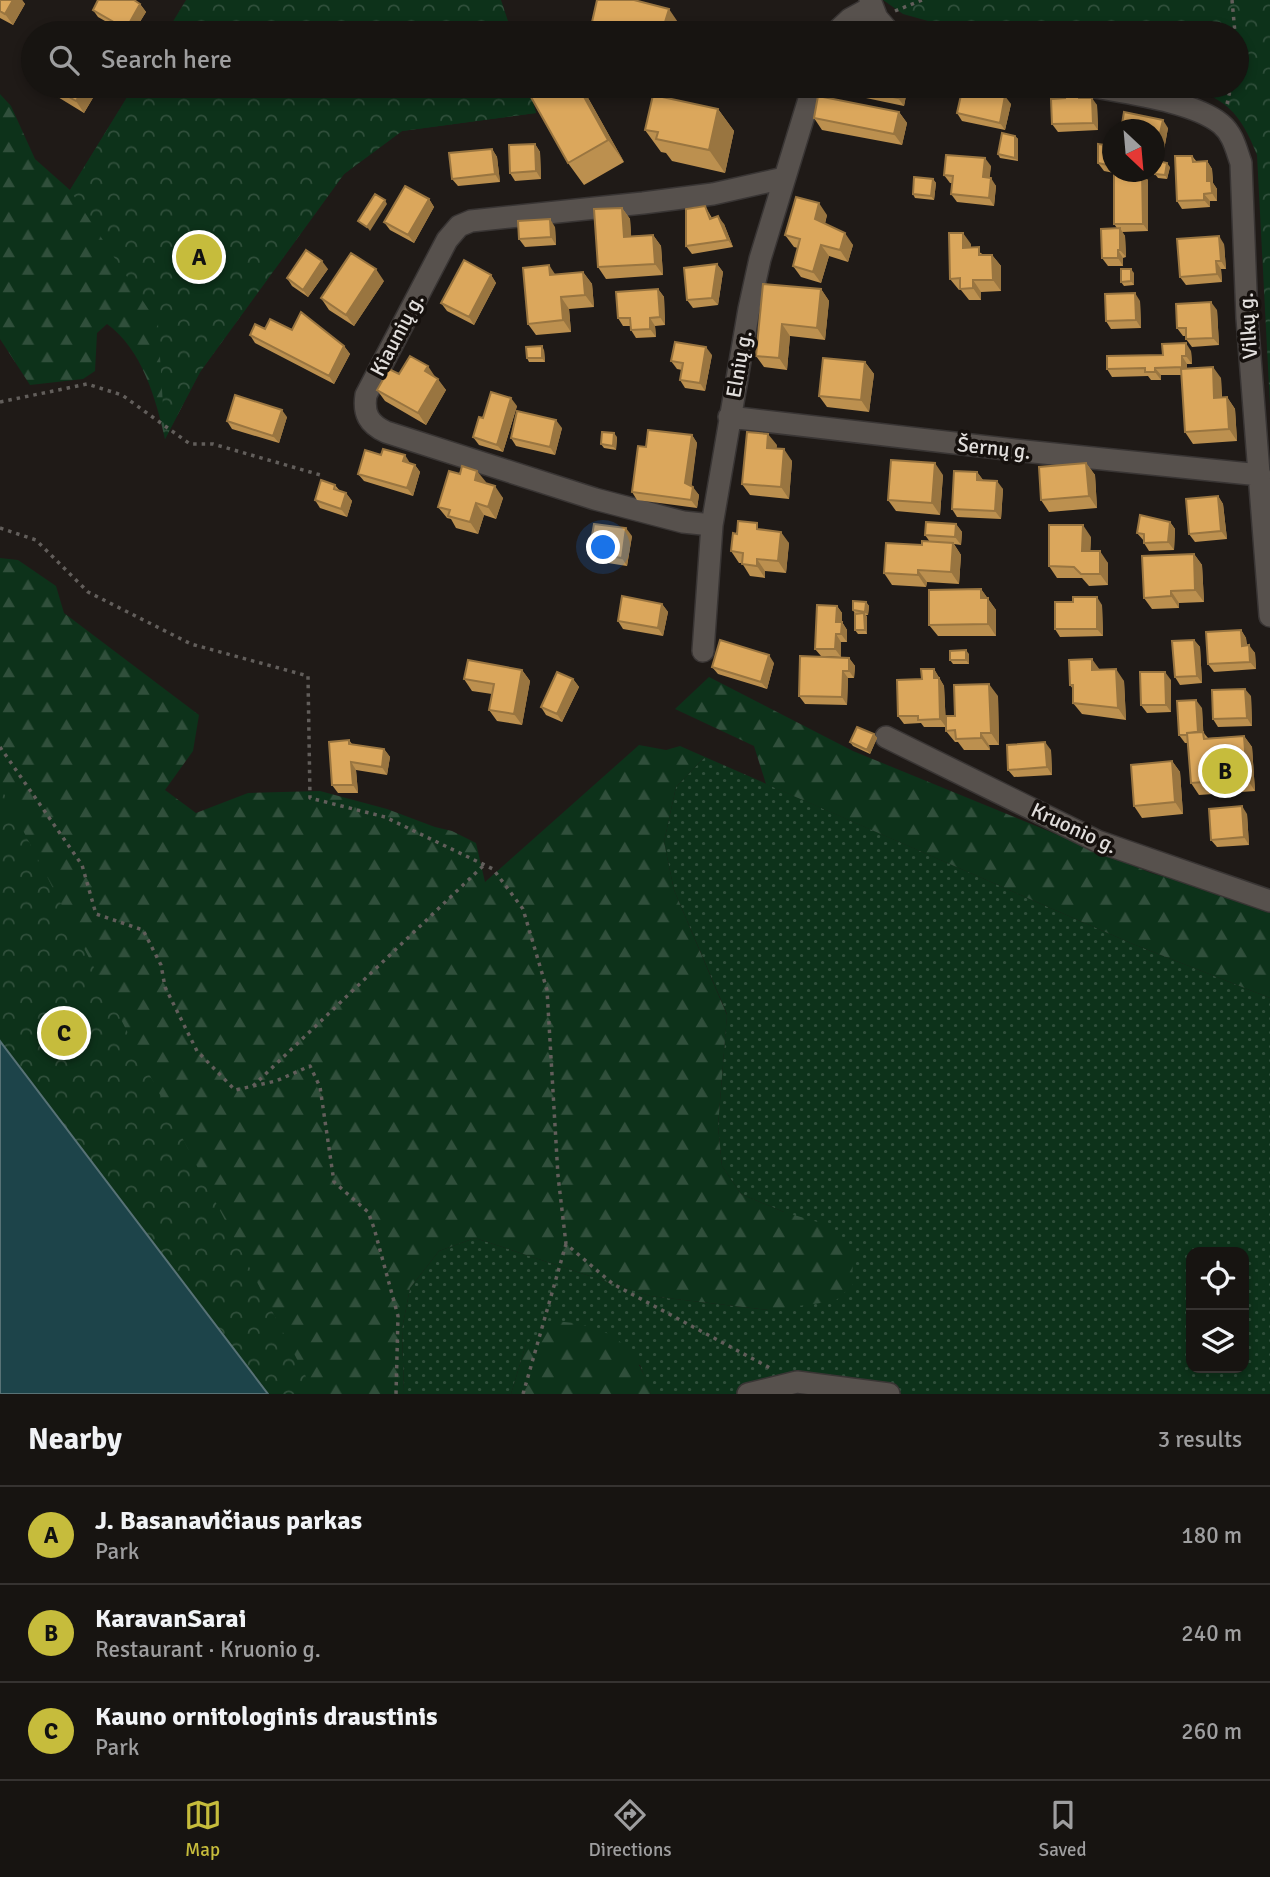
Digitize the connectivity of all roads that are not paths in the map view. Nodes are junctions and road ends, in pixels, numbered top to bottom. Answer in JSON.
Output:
{"nodes":[{"id":1,"x":877,"y":15,"type":"edge"},
{"id":2,"x":848,"y":21,"type":"edge"},
{"id":3,"x":809,"y":98,"type":"edge"},
{"id":4,"x":1148,"y":98,"type":"edge"},
{"id":5,"x":784,"y":178,"type":"junction"},
{"id":6,"x":729,"y":417,"type":"junction"},
{"id":7,"x":1260,"y":475,"type":"junction"},
{"id":8,"x":712,"y":525,"type":"junction"},
{"id":9,"x":1270,"y":616,"type":"edge"},
{"id":10,"x":703,"y":650,"type":"dead end"},
{"id":11,"x":886,"y":737,"type":"dead end"},
{"id":12,"x":1270,"y":901,"type":"edge"},
{"id":13,"x":748,"y":1394,"type":"edge"},
{"id":14,"x":889,"y":1394,"type":"edge"}],
"edges":[{"from":1,"to":2,"type":"street"},
{"from":3,"to":5,"type":"street","name":"Elnių g."},
{"from":4,"to":7,"type":"street","name":"Vilkų g."},
{"from":5,"to":6,"type":"street","name":"Elnių g."},
{"from":5,"to":8,"type":"street","name":"Kiaunių g."},
{"from":6,"to":7,"type":"street","name":"Šernų g."},
{"from":6,"to":8,"type":"street","name":"Elnių g."},
{"from":7,"to":9,"type":"street","name":"Vilkų g."},
{"from":8,"to":10,"type":"street","name":"Elnių g."},
{"from":11,"to":12,"type":"street","name":"Kruonio g."},
{"from":13,"to":14,"type":"street"}]}
